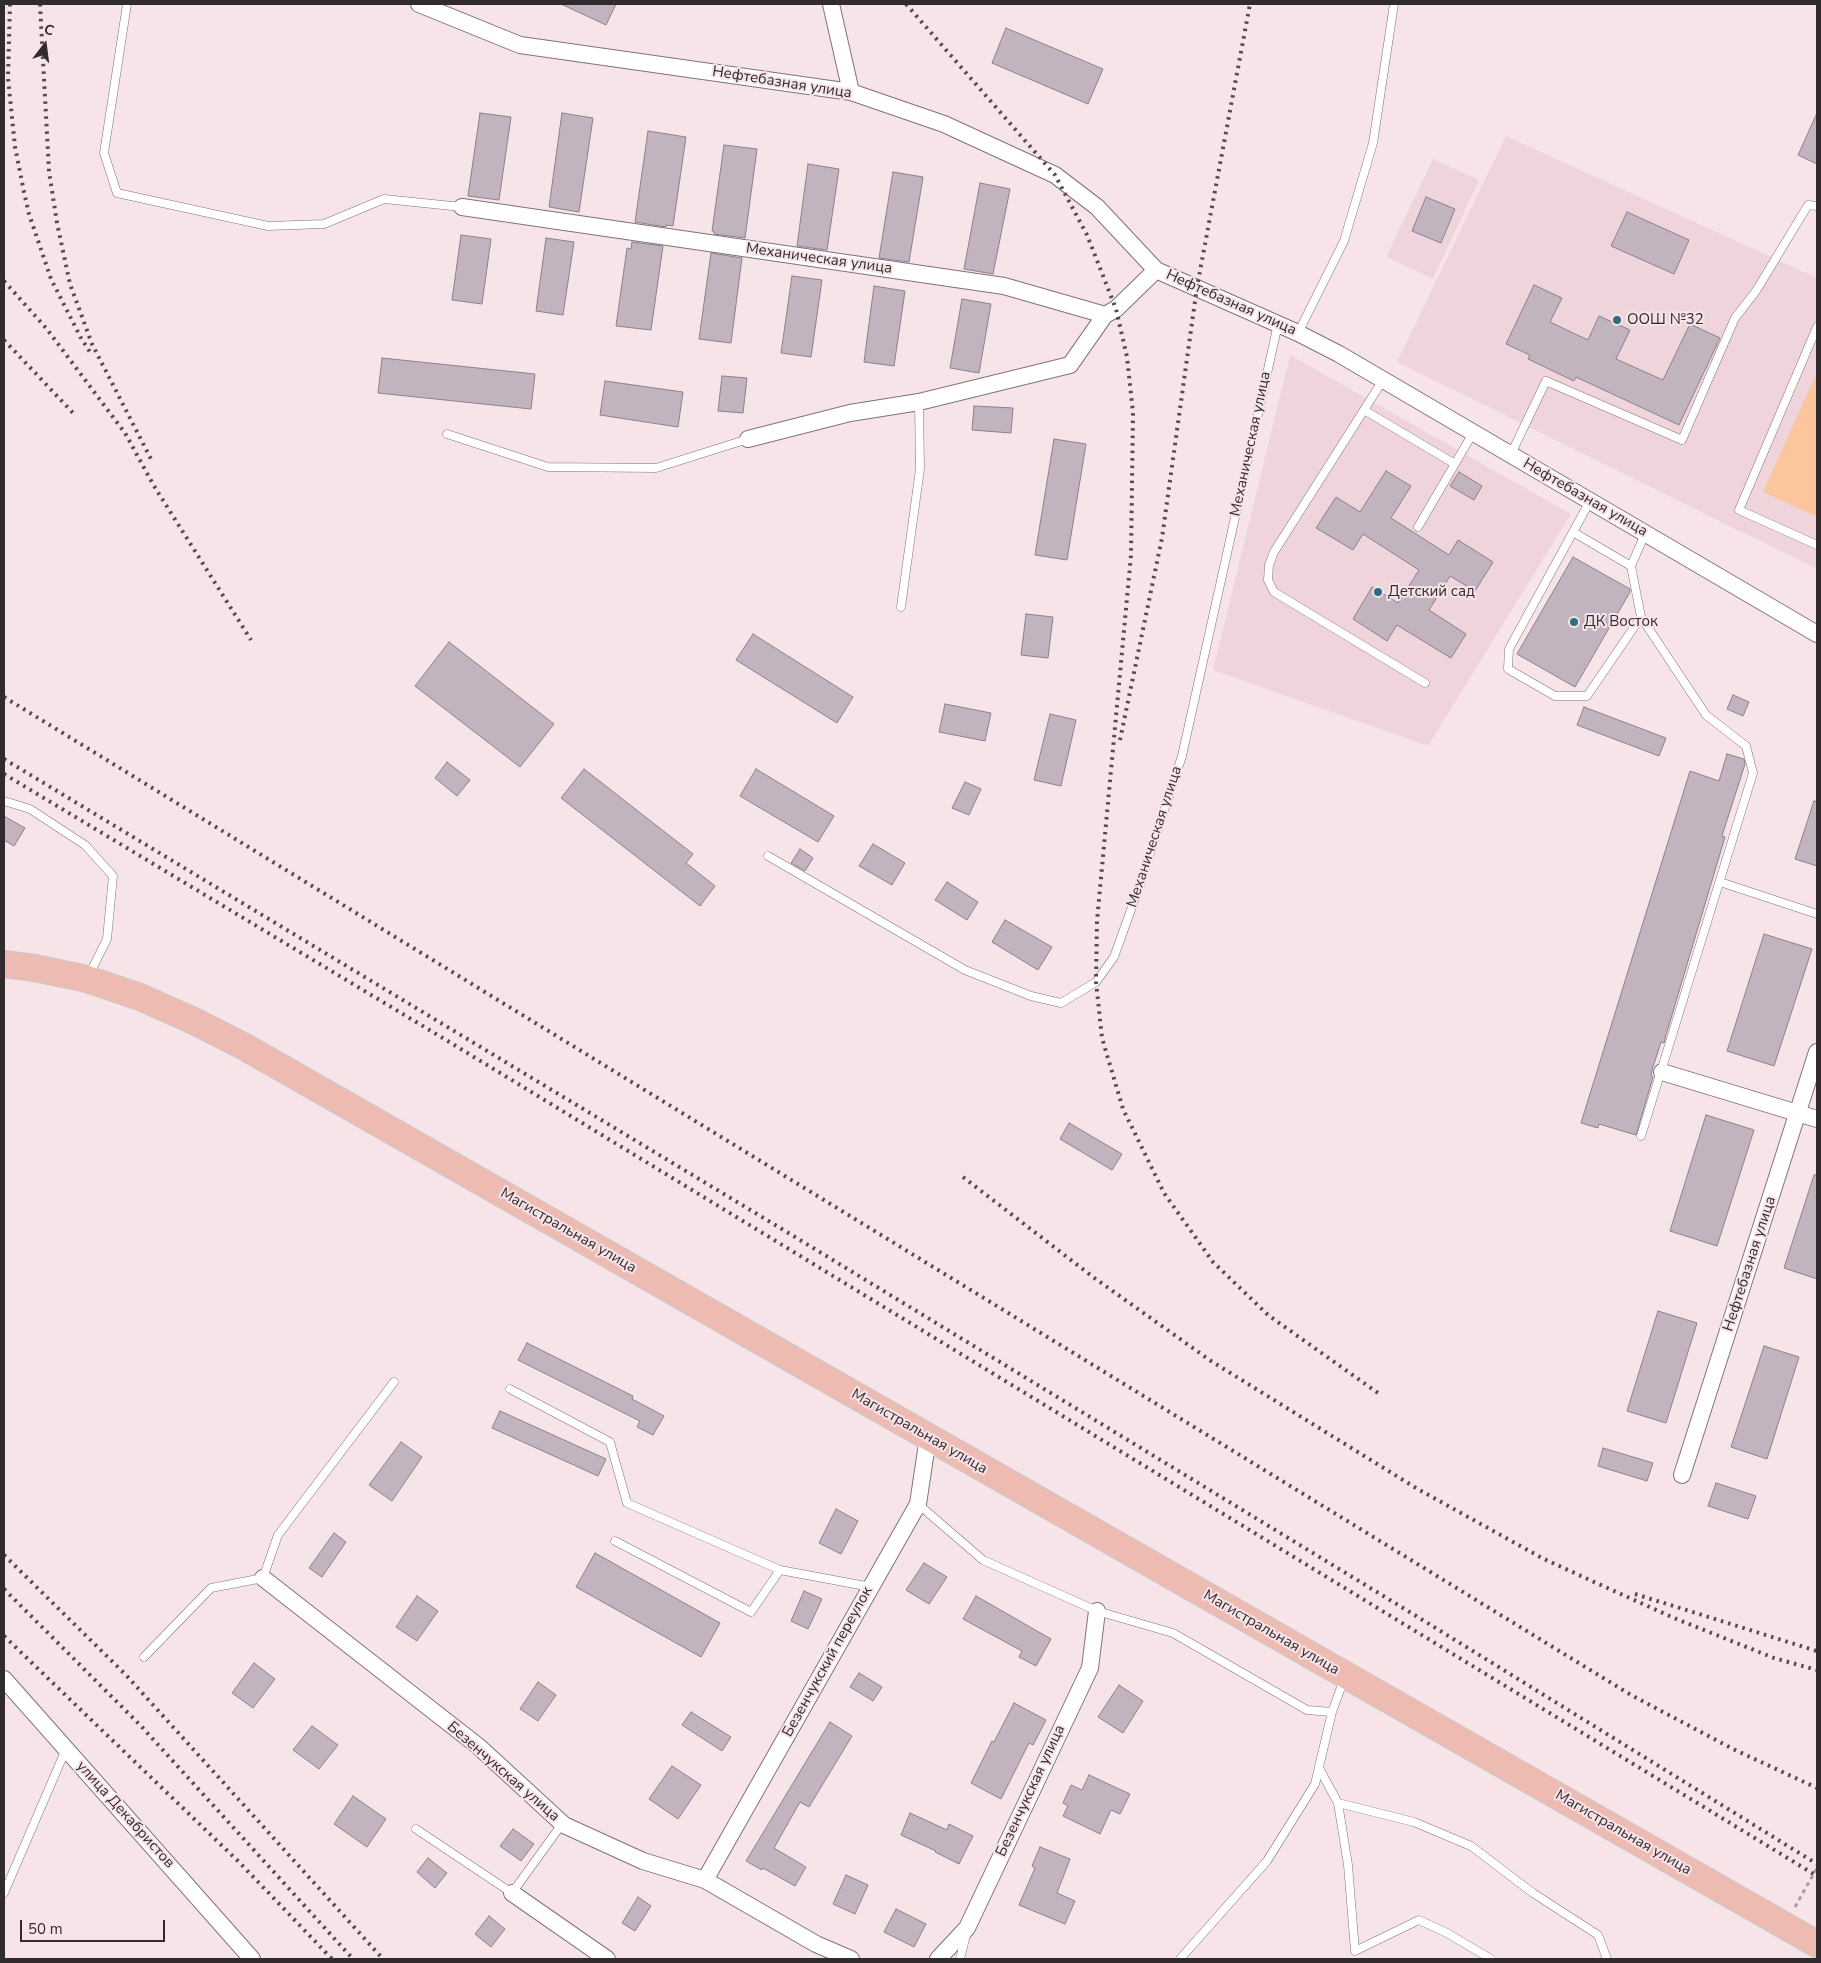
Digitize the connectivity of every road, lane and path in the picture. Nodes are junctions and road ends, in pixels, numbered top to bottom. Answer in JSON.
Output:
{"nodes":[{"id":1,"x":127,"y":4,"type":"edge"},
{"id":2,"x":419,"y":4,"type":"edge"},
{"id":3,"x":831,"y":4,"type":"edge"},
{"id":4,"x":1394,"y":4,"type":"edge"},
{"id":5,"x":851,"y":92,"type":"junction"},
{"id":6,"x":1817,"y":206,"type":"edge"},
{"id":7,"x":462,"y":207,"type":"joint"},
{"id":8,"x":1156,"y":270,"type":"junction"},
{"id":9,"x":1105,"y":315,"type":"junction"},
{"id":10,"x":1278,"y":324,"type":"junction"},
{"id":11,"x":1817,"y":328,"type":"edge"},
{"id":12,"x":1298,"y":333,"type":"junction"},
{"id":13,"x":1383,"y":380,"type":"junction"},
{"id":14,"x":919,"y":402,"type":"junction"},
{"id":15,"x":1364,"y":410,"type":"junction"},
{"id":16,"x":1473,"y":433,"type":"junction"},
{"id":17,"x":447,"y":434,"type":"dead end"},
{"id":18,"x":748,"y":439,"type":"joint"},
{"id":19,"x":1510,"y":454,"type":"junction"},
{"id":20,"x":1455,"y":464,"type":"junction"},
{"id":21,"x":1590,"y":501,"type":"junction"},
{"id":22,"x":1418,"y":526,"type":"dead end"},
{"id":23,"x":1573,"y":532,"type":"junction"},
{"id":24,"x":1645,"y":534,"type":"junction"},
{"id":25,"x":1817,"y":545,"type":"edge"},
{"id":26,"x":1631,"y":566,"type":"junction"},
{"id":27,"x":901,"y":607,"type":"dead end"},
{"id":28,"x":1641,"y":617,"type":"junction"},
{"id":29,"x":1817,"y":634,"type":"edge"},
{"id":30,"x":1425,"y":683,"type":"dead end"},
{"id":31,"x":4,"y":801,"type":"edge"},
{"id":32,"x":768,"y":856,"type":"dead end"},
{"id":33,"x":1720,"y":882,"type":"junction"},
{"id":34,"x":1817,"y":914,"type":"edge"},
{"id":35,"x":4,"y":964,"type":"edge"},
{"id":36,"x":87,"y":979,"type":"junction"},
{"id":37,"x":1817,"y":1052,"type":"edge"},
{"id":38,"x":1662,"y":1072,"type":"junction"},
{"id":39,"x":1798,"y":1114,"type":"junction"},
{"id":40,"x":1817,"y":1119,"type":"edge"},
{"id":41,"x":1641,"y":1136,"type":"dead end"},
{"id":42,"x":394,"y":1382,"type":"dead end"},
{"id":43,"x":510,"y":1389,"type":"dead end"},
{"id":44,"x":928,"y":1437,"type":"junction"},
{"id":45,"x":1682,"y":1475,"type":"dead end"},
{"id":46,"x":918,"y":1504,"type":"junction"},
{"id":47,"x":615,"y":1541,"type":"dead end"},
{"id":48,"x":780,"y":1570,"type":"junction"},
{"id":49,"x":263,"y":1578,"type":"junction"},
{"id":50,"x":870,"y":1587,"type":"junction"},
{"id":51,"x":1097,"y":1611,"type":"junction"},
{"id":52,"x":144,"y":1656,"type":"dead end"},
{"id":53,"x":1345,"y":1675,"type":"junction"},
{"id":54,"x":4,"y":1679,"type":"edge"},
{"id":55,"x":1332,"y":1712,"type":"junction"},
{"id":56,"x":66,"y":1749,"type":"junction"},
{"id":57,"x":1319,"y":1768,"type":"junction"},
{"id":58,"x":1338,"y":1803,"type":"junction"},
{"id":59,"x":562,"y":1824,"type":"junction"},
{"id":60,"x":416,"y":1830,"type":"dead end"},
{"id":61,"x":1817,"y":1868,"type":"edge"},
{"id":62,"x":705,"y":1880,"type":"junction"},
{"id":63,"x":4,"y":1893,"type":"edge"},
{"id":64,"x":512,"y":1893,"type":"junction"},
{"id":65,"x":1784,"y":1925,"type":"junction"},
{"id":66,"x":967,"y":1928,"type":"junction"},
{"id":67,"x":1817,"y":1944,"type":"edge"},
{"id":68,"x":246,"y":1957,"type":"edge"},
{"id":69,"x":607,"y":1959,"type":"edge"},
{"id":70,"x":851,"y":1959,"type":"edge"},
{"id":71,"x":938,"y":1959,"type":"edge"},
{"id":72,"x":960,"y":1959,"type":"edge"},
{"id":73,"x":1180,"y":1959,"type":"edge"},
{"id":74,"x":1491,"y":1959,"type":"edge"},
{"id":75,"x":1607,"y":1959,"type":"edge"}],
"edges":[{"from":1,"to":7,"type":"lane"},
{"from":2,"to":5,"type":"street","name":"Нефтебазная улица"},
{"from":3,"to":5,"type":"street"},
{"from":4,"to":12,"type":"lane"},
{"from":5,"to":8,"type":"street","name":"Нефтебазная улица"},
{"from":6,"to":19,"type":"lane"},
{"from":7,"to":9,"type":"street","name":"Механическая улица"},
{"from":8,"to":9,"type":"street"},
{"from":8,"to":10,"type":"street","name":"Нефтебазная улица"},
{"from":9,"to":14,"type":"street"},
{"from":10,"to":12,"type":"street","name":"Нефтебазная улица"},
{"from":10,"to":32,"type":"lane","name":"Механическая улица"},
{"from":11,"to":25,"type":"lane"},
{"from":12,"to":13,"type":"street","name":"Нефтебазная улица"},
{"from":13,"to":15,"type":"lane"},
{"from":13,"to":16,"type":"street","name":"Нефтебазная улица"},
{"from":14,"to":18,"type":"street"},
{"from":14,"to":27,"type":"lane"},
{"from":15,"to":20,"type":"lane"},
{"from":15,"to":30,"type":"lane"},
{"from":16,"to":19,"type":"street","name":"Нефтебазная улица"},
{"from":16,"to":20,"type":"lane"},
{"from":17,"to":18,"type":"lane"},
{"from":19,"to":21,"type":"street","name":"Нефтебазная улица"},
{"from":20,"to":22,"type":"lane"},
{"from":21,"to":23,"type":"lane"},
{"from":21,"to":24,"type":"street","name":"Нефтебазная улица"},
{"from":23,"to":26,"type":"lane"},
{"from":23,"to":28,"type":"lane"},
{"from":24,"to":26,"type":"lane"},
{"from":24,"to":29,"type":"street","name":"Нефтебазная улица"},
{"from":26,"to":28,"type":"lane"},
{"from":28,"to":33,"type":"lane"},
{"from":31,"to":36,"type":"lane"},
{"from":33,"to":34,"type":"lane"},
{"from":33,"to":38,"type":"lane"},
{"from":35,"to":36,"type":"main road","name":"Магистральная улица"},
{"from":36,"to":44,"type":"main road","name":"Магистральная улица"},
{"from":37,"to":39,"type":"street","name":"Нефтебазная улица"},
{"from":38,"to":39,"type":"street"},
{"from":38,"to":41,"type":"lane"},
{"from":39,"to":40,"type":"street"},
{"from":39,"to":45,"type":"street","name":"Нефтебазная улица"},
{"from":42,"to":49,"type":"lane"},
{"from":43,"to":48,"type":"lane"},
{"from":44,"to":46,"type":"street","name":"Безенчукский переулок"},
{"from":44,"to":53,"type":"main road","name":"Магистральная улица"},
{"from":46,"to":50,"type":"street","name":"Безенчукский переулок"},
{"from":46,"to":51,"type":"lane"},
{"from":47,"to":48,"type":"lane"},
{"from":48,"to":50,"type":"lane"},
{"from":49,"to":52,"type":"lane"},
{"from":49,"to":59,"type":"street","name":"Безенчукская улица"},
{"from":50,"to":62,"type":"street","name":"Безенчукский переулок"},
{"from":51,"to":55,"type":"lane"},
{"from":51,"to":66,"type":"street","name":"Безенчукская улица"},
{"from":53,"to":55,"type":"lane"},
{"from":53,"to":65,"type":"main road","name":"Магистральная улица"},
{"from":54,"to":56,"type":"street","name":"улица Декабристов"},
{"from":55,"to":57,"type":"lane"},
{"from":56,"to":63,"type":"lane"},
{"from":56,"to":68,"type":"street","name":"улица Декабристов"},
{"from":57,"to":58,"type":"lane"},
{"from":57,"to":73,"type":"lane"},
{"from":58,"to":74,"type":"lane"},
{"from":58,"to":75,"type":"lane"},
{"from":59,"to":62,"type":"street","name":"Безенчукская улица"},
{"from":59,"to":64,"type":"lane"},
{"from":60,"to":64,"type":"lane"},
{"from":61,"to":65,"type":"path"},
{"from":62,"to":70,"type":"street","name":"Безенчукская улица"},
{"from":64,"to":69,"type":"street"},
{"from":65,"to":67,"type":"main road","name":"Магистральная улица"},
{"from":66,"to":71,"type":"street","name":"Безенчукская улица"},
{"from":66,"to":72,"type":"lane"}]}
